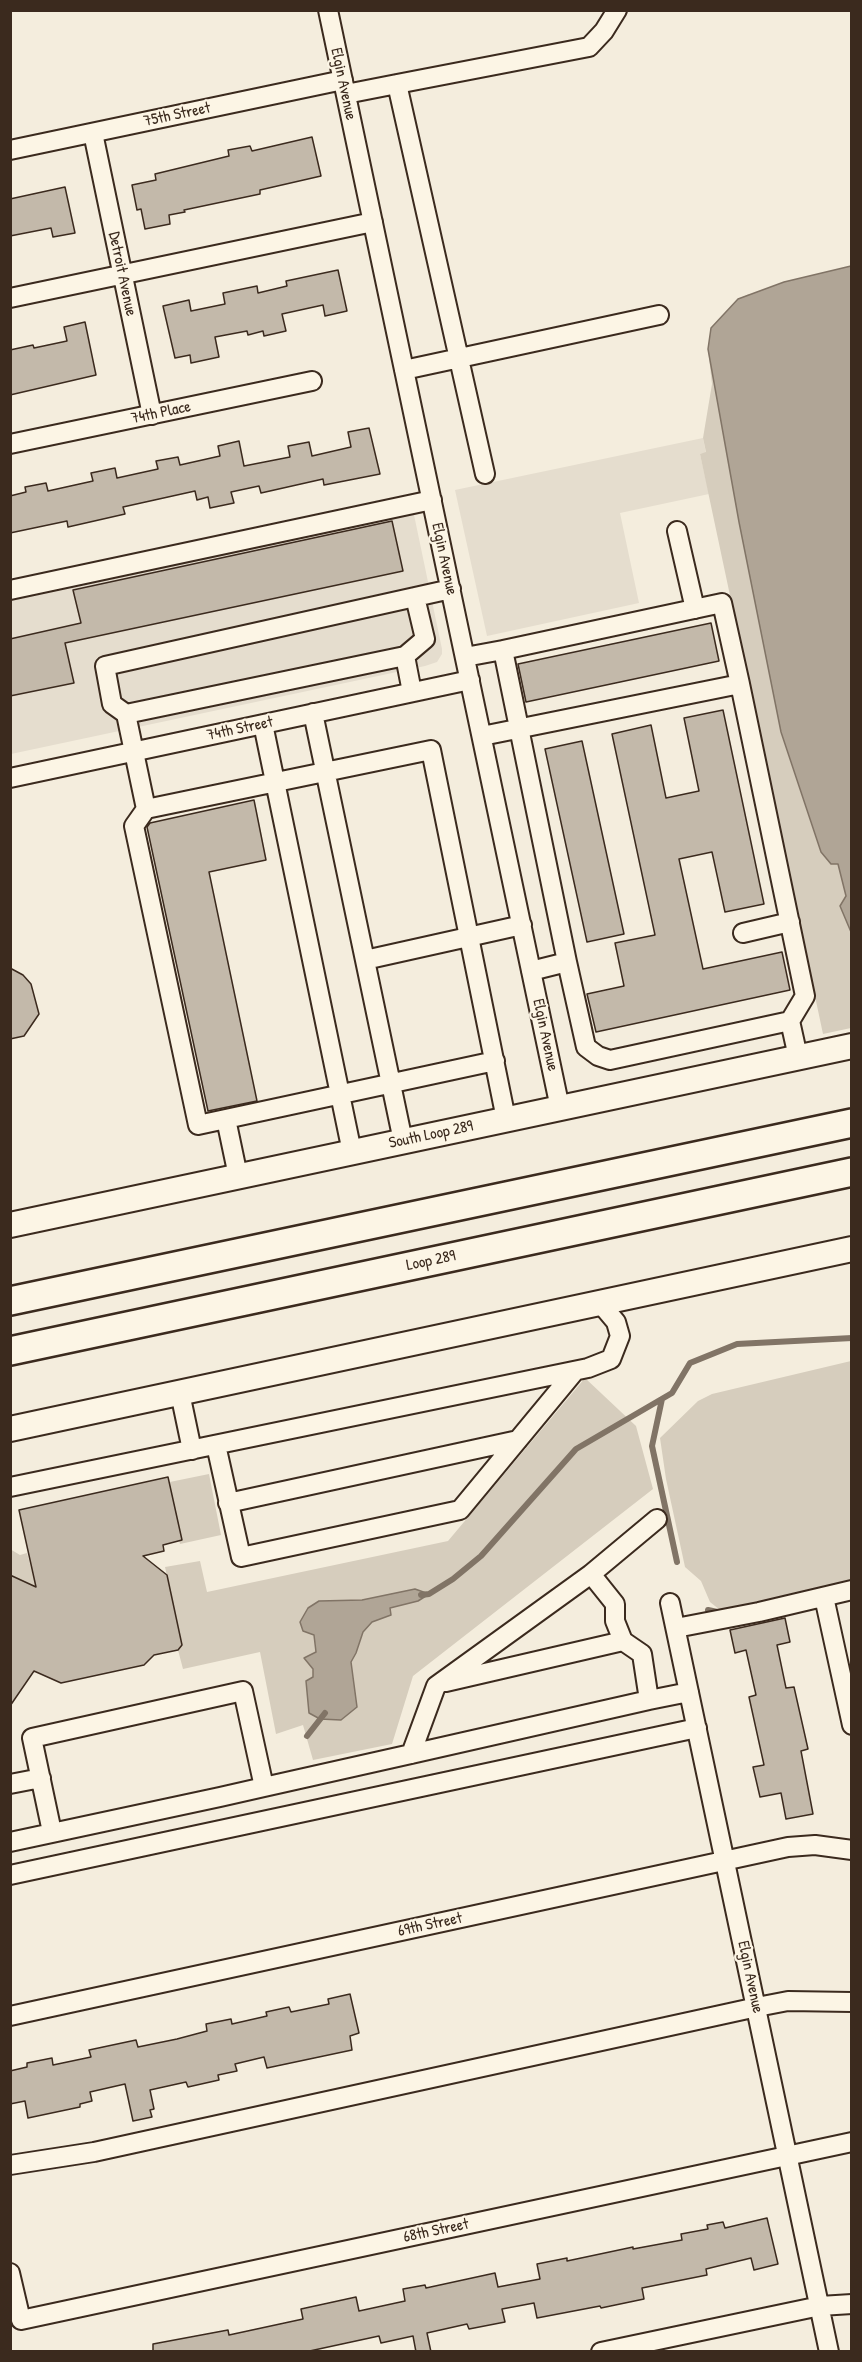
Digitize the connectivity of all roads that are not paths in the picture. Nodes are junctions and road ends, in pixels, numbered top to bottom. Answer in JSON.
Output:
{"nodes":[{"id":1,"x":328,"y":10,"type":"edge"},
{"id":2,"x":617,"y":10,"type":"edge"},
{"id":3,"x":397,"y":84,"type":"junction"},
{"id":4,"x":344,"y":87,"type":"junction"},
{"id":5,"x":93,"y":132,"type":"junction"},
{"id":6,"x":10,"y":150,"type":"edge"},
{"id":7,"x":373,"y":222,"type":"junction"},
{"id":8,"x":122,"y":275,"type":"junction"},
{"id":9,"x":10,"y":298,"type":"edge"},
{"id":10,"x":659,"y":315,"type":"dead end"},
{"id":11,"x":459,"y":358,"type":"junction"},
{"id":12,"x":404,"y":370,"type":"junction"},
{"id":13,"x":312,"y":381,"type":"dead end"},
{"id":14,"x":152,"y":415,"type":"junction"},
{"id":15,"x":10,"y":444,"type":"edge"},
{"id":16,"x":485,"y":474,"type":"dead end"},
{"id":17,"x":432,"y":500,"type":"junction"},
{"id":18,"x":677,"y":531,"type":"dead end"},
{"id":19,"x":10,"y":590,"type":"edge"},
{"id":20,"x":451,"y":590,"type":"junction"},
{"id":21,"x":415,"y":597,"type":"junction"},
{"id":22,"x":695,"y":609,"type":"junction"},
{"id":23,"x":503,"y":650,"type":"junction"},
{"id":24,"x":405,"y":656,"type":"junction"},
{"id":25,"x":465,"y":657,"type":"junction"},
{"id":26,"x":470,"y":680,"type":"junction"},
{"id":27,"x":740,"y":684,"type":"junction"},
{"id":28,"x":412,"y":692,"type":"junction"},
{"id":29,"x":313,"y":713,"type":"junction"},
{"id":30,"x":126,"y":714,"type":"junction"},
{"id":31,"x":263,"y":724,"type":"junction"},
{"id":32,"x":518,"y":729,"type":"junction"},
{"id":33,"x":482,"y":736,"type":"junction"},
{"id":34,"x":134,"y":752,"type":"junction"},
{"id":35,"x":326,"y":773,"type":"junction"},
{"id":36,"x":10,"y":778,"type":"edge"},
{"id":37,"x":275,"y":783,"type":"junction"},
{"id":38,"x":146,"y":809,"type":"junction"},
{"id":39,"x":790,"y":922,"type":"junction"},
{"id":40,"x":522,"y":925,"type":"junction"},
{"id":41,"x":743,"y":933,"type":"dead end"},
{"id":42,"x":469,"y":937,"type":"junction"},
{"id":43,"x":365,"y":960,"type":"junction"},
{"id":44,"x":567,"y":962,"type":"junction"},
{"id":45,"x":531,"y":971,"type":"junction"},
{"id":46,"x":790,"y":1021,"type":"junction"},
{"id":47,"x":852,"y":1046,"type":"edge"},
{"id":48,"x":798,"y":1057,"type":"junction"},
{"id":49,"x":495,"y":1061,"type":"junction"},
{"id":50,"x":391,"y":1083,"type":"junction"},
{"id":51,"x":339,"y":1095,"type":"junction"},
{"id":52,"x":560,"y":1108,"type":"junction"},
{"id":53,"x":226,"y":1119,"type":"junction"},
{"id":54,"x":506,"y":1119,"type":"junction"},
{"id":55,"x":852,"y":1123,"type":"edge"},
{"id":56,"x":403,"y":1141,"type":"junction"},
{"id":57,"x":352,"y":1152,"type":"junction"},
{"id":58,"x":852,"y":1172,"type":"edge"},
{"id":59,"x":238,"y":1176,"type":"junction"},
{"id":60,"x":10,"y":1225,"type":"edge"},
{"id":61,"x":852,"y":1249,"type":"edge"},
{"id":62,"x":10,"y":1301,"type":"edge"},
{"id":63,"x":600,"y":1303,"type":"junction"},
{"id":64,"x":10,"y":1351,"type":"edge"},
{"id":65,"x":575,"y":1371,"type":"junction"},
{"id":66,"x":180,"y":1393,"type":"junction"},
{"id":67,"x":10,"y":1429,"type":"edge"},
{"id":68,"x":518,"y":1440,"type":"junction"},
{"id":69,"x":216,"y":1445,"type":"junction"},
{"id":70,"x":192,"y":1450,"type":"junction"},
{"id":71,"x":10,"y":1487,"type":"edge"},
{"id":72,"x":228,"y":1503,"type":"junction"},
{"id":73,"x":657,"y":1519,"type":"dead end"},
{"id":74,"x":591,"y":1574,"type":"junction"},
{"id":75,"x":852,"y":1590,"type":"edge"},
{"id":76,"x":824,"y":1597,"type":"junction"},
{"id":77,"x":670,"y":1603,"type":"dead end"},
{"id":78,"x":676,"y":1628,"type":"junction"},
{"id":79,"x":623,"y":1641,"type":"junction"},
{"id":80,"x":439,"y":1684,"type":"junction"},
{"id":81,"x":689,"y":1692,"type":"junction"},
{"id":82,"x":649,"y":1700,"type":"junction"},
{"id":83,"x":852,"y":1725,"type":"edge"},
{"id":84,"x":697,"y":1728,"type":"junction"},
{"id":85,"x":411,"y":1754,"type":"junction"},
{"id":86,"x":41,"y":1778,"type":"junction"},
{"id":87,"x":10,"y":1784,"type":"edge"},
{"id":88,"x":264,"y":1787,"type":"junction"},
{"id":89,"x":52,"y":1832,"type":"junction"},
{"id":90,"x":10,"y":1842,"type":"edge"},
{"id":91,"x":852,"y":1850,"type":"edge"},
{"id":92,"x":725,"y":1861,"type":"junction"},
{"id":93,"x":10,"y":1875,"type":"edge"},
{"id":94,"x":852,"y":2002,"type":"edge"},
{"id":95,"x":757,"y":2007,"type":"junction"},
{"id":96,"x":10,"y":2016,"type":"edge"},
{"id":97,"x":852,"y":2142,"type":"edge"},
{"id":98,"x":788,"y":2155,"type":"junction"},
{"id":99,"x":10,"y":2165,"type":"edge"},
{"id":100,"x":10,"y":2273,"type":"edge"},
{"id":101,"x":852,"y":2304,"type":"edge"},
{"id":102,"x":820,"y":2306,"type":"junction"},
{"id":103,"x":601,"y":2352,"type":"edge"},
{"id":104,"x":829,"y":2352,"type":"edge"}],
"edges":[{"from":1,"to":4,"type":"street","name":"Elgin Avenue"},
{"from":2,"to":3,"type":"street","name":"75th Street"},
{"from":3,"to":4,"type":"street","name":"75th Street"},
{"from":3,"to":11,"type":"street"},
{"from":4,"to":5,"type":"street","name":"75th Street"},
{"from":4,"to":7,"type":"street","name":"Elgin Avenue"},
{"from":5,"to":6,"type":"street","name":"75th Street"},
{"from":5,"to":8,"type":"street","name":"Detroit Avenue"},
{"from":7,"to":8,"type":"street"},
{"from":7,"to":12,"type":"street","name":"Elgin Avenue"},
{"from":8,"to":9,"type":"street"},
{"from":8,"to":14,"type":"street","name":"Detroit Avenue"},
{"from":10,"to":11,"type":"street"},
{"from":11,"to":12,"type":"street"},
{"from":11,"to":16,"type":"street"},
{"from":12,"to":17,"type":"street","name":"Elgin Avenue"},
{"from":13,"to":14,"type":"street","name":"74th Place"},
{"from":14,"to":15,"type":"street","name":"74th Place"},
{"from":17,"to":19,"type":"street"},
{"from":17,"to":20,"type":"street","name":"Elgin Avenue"},
{"from":18,"to":22,"type":"street"},
{"from":20,"to":21,"type":"street"},
{"from":20,"to":25,"type":"street","name":"Elgin Avenue"},
{"from":21,"to":24,"type":"street"},
{"from":21,"to":30,"type":"street"},
{"from":22,"to":23,"type":"street"},
{"from":22,"to":27,"type":"street"},
{"from":23,"to":25,"type":"street"},
{"from":23,"to":32,"type":"street"},
{"from":24,"to":28,"type":"street"},
{"from":24,"to":30,"type":"street"},
{"from":25,"to":26,"type":"street","name":"Elgin Avenue"},
{"from":26,"to":28,"type":"street","name":"74th Street"},
{"from":26,"to":33,"type":"street","name":"Elgin Avenue"},
{"from":27,"to":32,"type":"street"},
{"from":27,"to":39,"type":"street"},
{"from":28,"to":29,"type":"street","name":"74th Street"},
{"from":29,"to":31,"type":"street","name":"74th Street"},
{"from":29,"to":35,"type":"street"},
{"from":30,"to":34,"type":"street"},
{"from":31,"to":34,"type":"street","name":"74th Street"},
{"from":31,"to":37,"type":"street"},
{"from":32,"to":33,"type":"street"},
{"from":32,"to":44,"type":"street"},
{"from":33,"to":40,"type":"street","name":"Elgin Avenue"},
{"from":34,"to":36,"type":"street","name":"74th Street"},
{"from":34,"to":38,"type":"street"},
{"from":35,"to":37,"type":"street"},
{"from":35,"to":42,"type":"street"},
{"from":35,"to":43,"type":"street"},
{"from":37,"to":38,"type":"street"},
{"from":37,"to":51,"type":"street"},
{"from":38,"to":53,"type":"street"},
{"from":39,"to":41,"type":"street"},
{"from":39,"to":46,"type":"street"},
{"from":40,"to":42,"type":"street"},
{"from":40,"to":45,"type":"street","name":"Elgin Avenue"},
{"from":42,"to":43,"type":"street"},
{"from":42,"to":49,"type":"street"},
{"from":43,"to":50,"type":"street"},
{"from":44,"to":45,"type":"street"},
{"from":44,"to":46,"type":"street"},
{"from":45,"to":52,"type":"street","name":"Elgin Avenue"},
{"from":46,"to":48,"type":"street"},
{"from":47,"to":48,"type":"main road","name":"South Loop 289"},
{"from":48,"to":52,"type":"main road","name":"South Loop 289"},
{"from":49,"to":50,"type":"street"},
{"from":49,"to":54,"type":"street"},
{"from":50,"to":51,"type":"street"},
{"from":50,"to":56,"type":"street"},
{"from":51,"to":53,"type":"street"},
{"from":51,"to":57,"type":"street"},
{"from":52,"to":54,"type":"main road","name":"South Loop 289"},
{"from":53,"to":59,"type":"street"},
{"from":54,"to":56,"type":"main road","name":"South Loop 289"},
{"from":55,"to":62,"type":"highway"},
{"from":56,"to":57,"type":"main road","name":"South Loop 289"},
{"from":57,"to":59,"type":"main road","name":"South Loop 289"},
{"from":58,"to":64,"type":"highway","name":"Loop 289"},
{"from":59,"to":60,"type":"main road","name":"South Loop 289"},
{"from":61,"to":63,"type":"main road"},
{"from":63,"to":65,"type":"street"},
{"from":63,"to":66,"type":"main road"},
{"from":65,"to":68,"type":"street"},
{"from":65,"to":69,"type":"street"},
{"from":66,"to":67,"type":"main road"},
{"from":66,"to":70,"type":"street"},
{"from":68,"to":72,"type":"street"},
{"from":68,"to":72,"type":"street"},
{"from":69,"to":70,"type":"street"},
{"from":69,"to":72,"type":"street"},
{"from":70,"to":71,"type":"street"},
{"from":73,"to":74,"type":"street"},
{"from":74,"to":79,"type":"street"},
{"from":74,"to":80,"type":"street"},
{"from":75,"to":76,"type":"street"},
{"from":76,"to":78,"type":"street"},
{"from":76,"to":83,"type":"street"},
{"from":77,"to":78,"type":"street","name":"Elgin Avenue"},
{"from":78,"to":81,"type":"street","name":"Elgin Avenue"},
{"from":79,"to":80,"type":"street"},
{"from":79,"to":82,"type":"street"},
{"from":80,"to":85,"type":"street"},
{"from":81,"to":82,"type":"street"},
{"from":81,"to":84,"type":"street","name":"Elgin Avenue"},
{"from":82,"to":85,"type":"street"},
{"from":84,"to":92,"type":"street","name":"Elgin Avenue"},
{"from":84,"to":93,"type":"street"},
{"from":85,"to":88,"type":"street"},
{"from":86,"to":87,"type":"street"},
{"from":86,"to":88,"type":"street"},
{"from":86,"to":89,"type":"street"},
{"from":88,"to":89,"type":"street"},
{"from":89,"to":90,"type":"street"},
{"from":91,"to":92,"type":"street","name":"69th Street"},
{"from":92,"to":95,"type":"street","name":"Elgin Avenue"},
{"from":92,"to":96,"type":"street","name":"69th Street"},
{"from":94,"to":95,"type":"street"},
{"from":95,"to":98,"type":"street","name":"Elgin Avenue"},
{"from":95,"to":99,"type":"street"},
{"from":97,"to":98,"type":"street","name":"68th Street"},
{"from":98,"to":100,"type":"street","name":"68th Street"},
{"from":98,"to":102,"type":"street","name":"Elgin Avenue"},
{"from":101,"to":102,"type":"street"},
{"from":102,"to":103,"type":"street"},
{"from":102,"to":104,"type":"street","name":"Elgin Avenue"}]}
